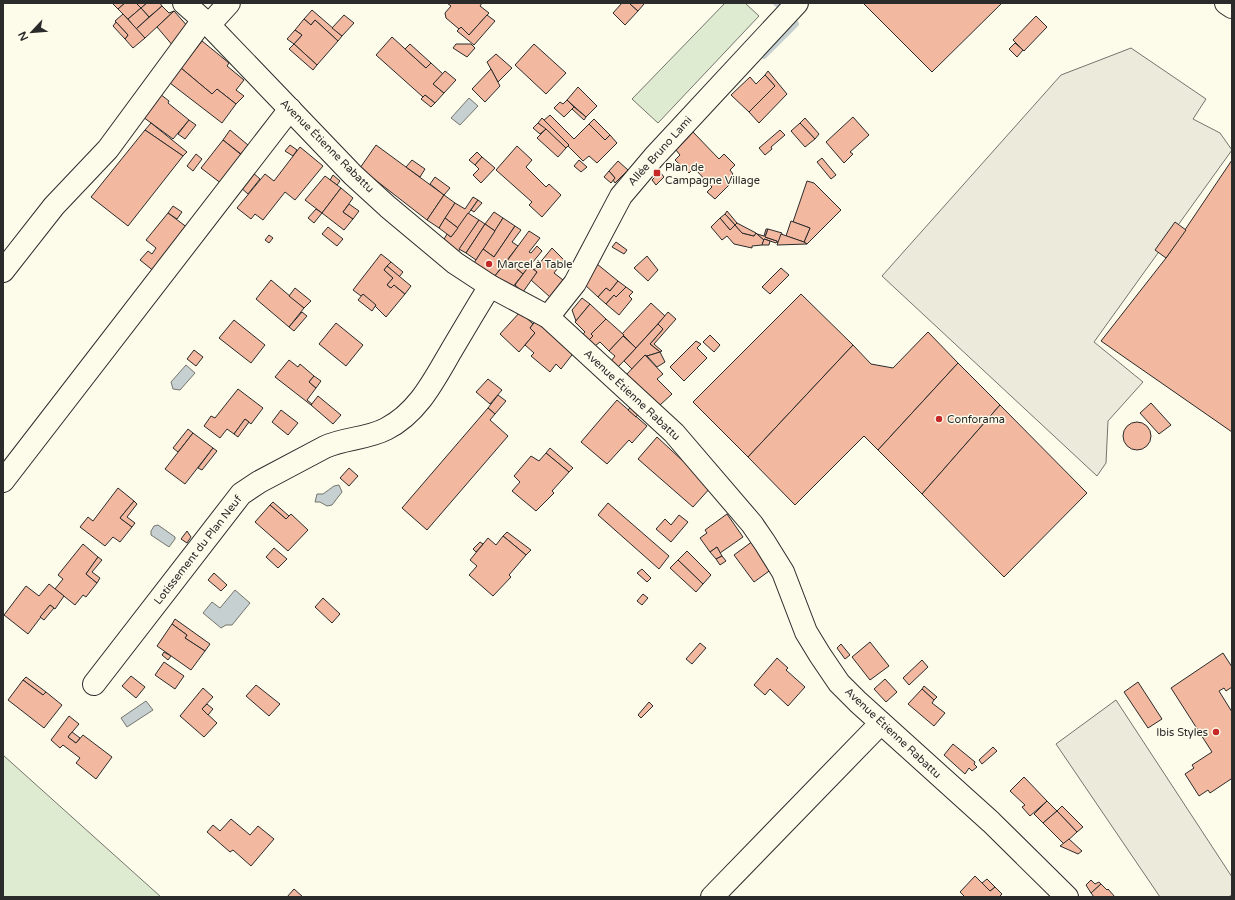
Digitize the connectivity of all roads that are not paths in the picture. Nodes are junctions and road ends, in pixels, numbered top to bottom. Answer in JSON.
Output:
{"nodes":[{"id":1,"x":184,"y":3,"type":"edge"},
{"id":2,"x":228,"y":3,"type":"edge"},
{"id":3,"x":797,"y":3,"type":"edge"},
{"id":4,"x":1226,"y":3,"type":"edge"},
{"id":5,"x":1232,"y":7,"type":"edge"},
{"id":6,"x":206,"y":22,"type":"junction"},
{"id":7,"x":290,"y":109,"type":"junction"},
{"id":8,"x":3,"y":272,"type":"edge"},
{"id":9,"x":490,"y":286,"type":"junction"},
{"id":10,"x":548,"y":317,"type":"junction"},
{"id":11,"x":3,"y":481,"type":"edge"},
{"id":12,"x":94,"y":684,"type":"dead end"},
{"id":13,"x":881,"y":723,"type":"junction"},
{"id":14,"x":712,"y":897,"type":"edge"},
{"id":15,"x":1067,"y":897,"type":"edge"}],
"edges":[{"from":1,"to":6,"type":"street","name":"Avenue Étienne Rabattu"},
{"from":2,"to":6,"type":"street"},
{"from":3,"to":10,"type":"street","name":"Allée Bruno Lami"},
{"from":4,"to":5,"type":"street"},
{"from":6,"to":7,"type":"street","name":"Avenue Étienne Rabattu"},
{"from":6,"to":8,"type":"street"},
{"from":7,"to":9,"type":"street","name":"Avenue Étienne Rabattu"},
{"from":7,"to":11,"type":"street"},
{"from":9,"to":10,"type":"street","name":"Avenue Étienne Rabattu"},
{"from":9,"to":12,"type":"street","name":"Lotissement du Plan Neuf"},
{"from":10,"to":13,"type":"street","name":"Avenue Étienne Rabattu"},
{"from":13,"to":14,"type":"street"},
{"from":13,"to":15,"type":"street","name":"Avenue Étienne Rabattu"}]}
